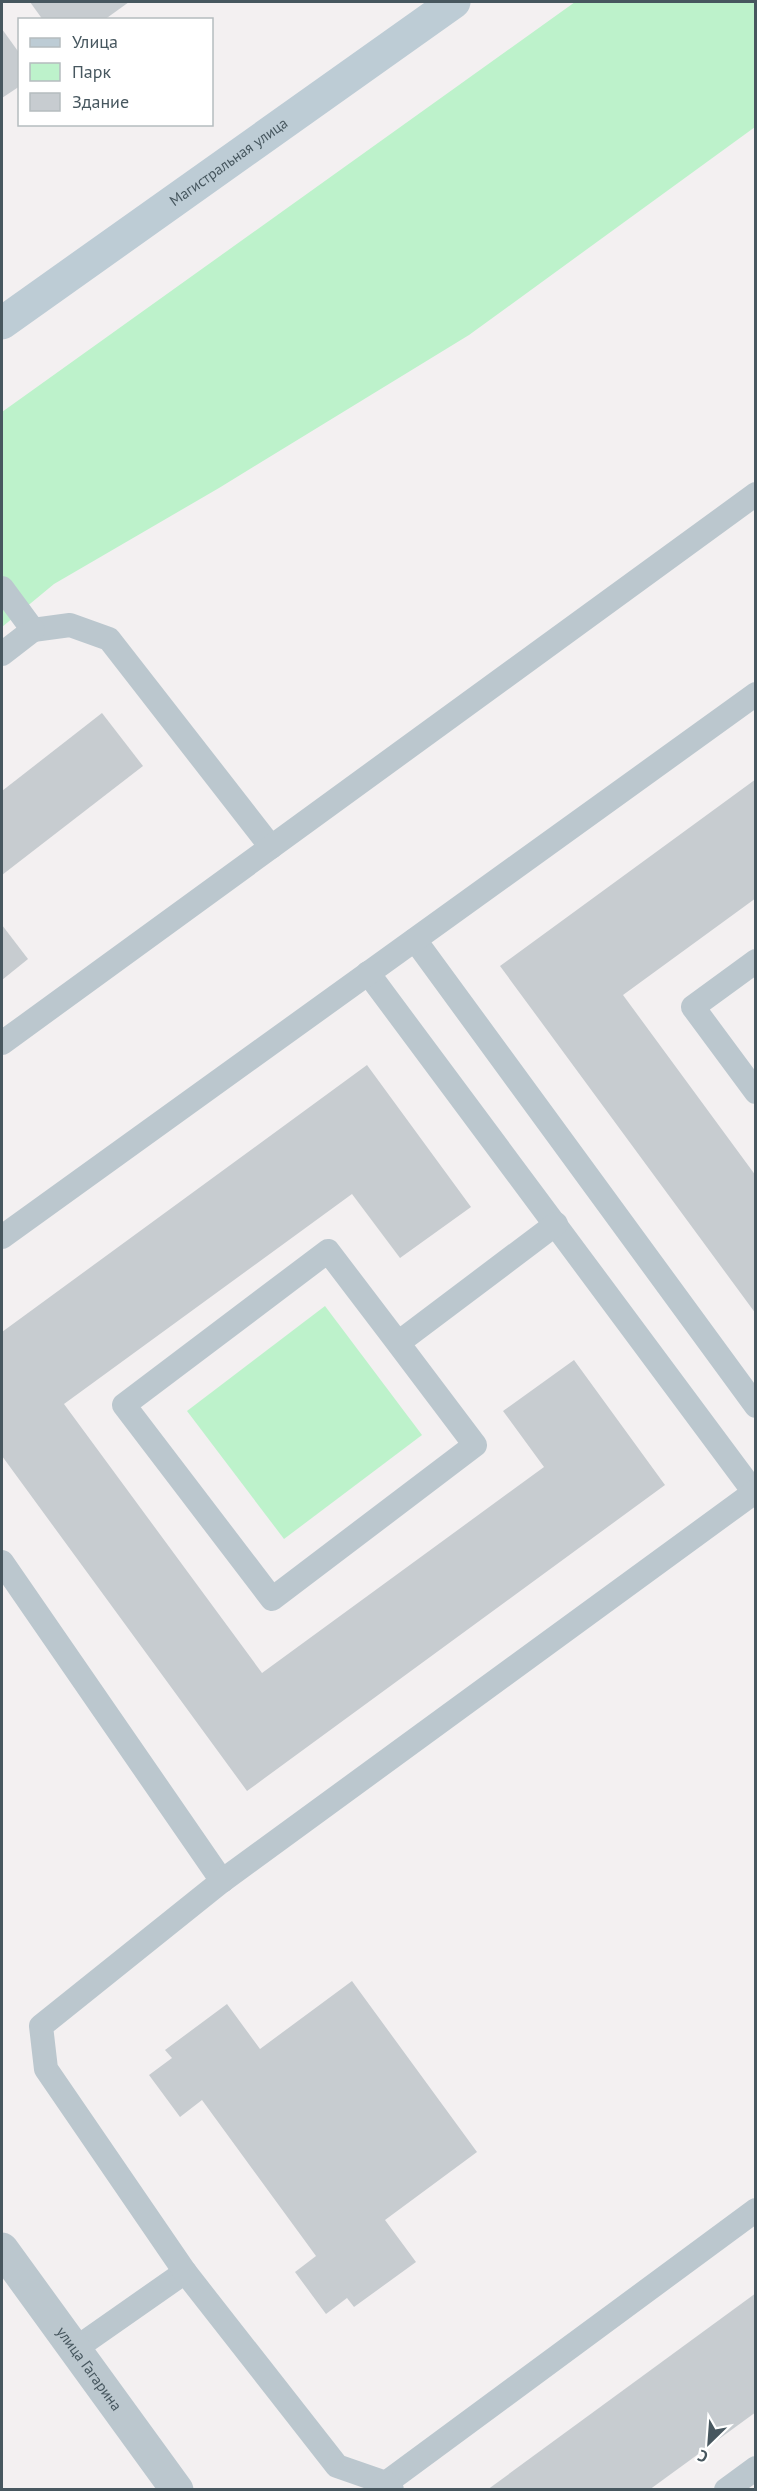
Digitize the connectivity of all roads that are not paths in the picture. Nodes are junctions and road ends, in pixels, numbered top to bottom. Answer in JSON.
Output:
{"nodes":[{"id":1,"x":454,"y":2,"type":"edge"},
{"id":2,"x":2,"y":323,"type":"edge"},
{"id":3,"x":756,"y":494,"type":"edge"},
{"id":4,"x":2,"y":588,"type":"edge"},
{"id":5,"x":33,"y":630,"type":"junction"},
{"id":6,"x":2,"y":654,"type":"edge"},
{"id":7,"x":756,"y":694,"type":"edge"},
{"id":8,"x":272,"y":847,"type":"junction"},
{"id":9,"x":416,"y":940,"type":"junction"},
{"id":10,"x":756,"y":961,"type":"edge"},
{"id":11,"x":368,"y":973,"type":"junction"},
{"id":12,"x":2,"y":1043,"type":"edge"},
{"id":13,"x":756,"y":1092,"type":"edge"},
{"id":14,"x":556,"y":1224,"type":"junction"},
{"id":15,"x":2,"y":1237,"type":"edge"},
{"id":16,"x":398,"y":1343,"type":"junction"},
{"id":17,"x":756,"y":1406,"type":"edge"},
{"id":18,"x":755,"y":1491,"type":"edge"},
{"id":19,"x":2,"y":1562,"type":"edge"},
{"id":20,"x":222,"y":1881,"type":"junction"},
{"id":21,"x":756,"y":2210,"type":"edge"},
{"id":22,"x":2,"y":2249,"type":"edge"},
{"id":23,"x":185,"y":2272,"type":"junction"},
{"id":24,"x":75,"y":2349,"type":"junction"},
{"id":25,"x":756,"y":2468,"type":"edge"},
{"id":26,"x":389,"y":2486,"type":"edge"},
{"id":27,"x":177,"y":2490,"type":"edge"},
{"id":28,"x":726,"y":2490,"type":"edge"}],
"edges":[{"from":1,"to":2,"type":"main road","name":"Магистральная улица"},
{"from":3,"to":8,"type":"lane"},
{"from":4,"to":5,"type":"lane"},
{"from":5,"to":6,"type":"lane"},
{"from":5,"to":8,"type":"lane"},
{"from":7,"to":9,"type":"lane"},
{"from":8,"to":12,"type":"lane"},
{"from":9,"to":11,"type":"lane"},
{"from":9,"to":17,"type":"lane"},
{"from":10,"to":13,"type":"lane"},
{"from":11,"to":14,"type":"lane"},
{"from":11,"to":15,"type":"lane"},
{"from":14,"to":16,"type":"lane"},
{"from":14,"to":18,"type":"lane"},
{"from":16,"to":16,"type":"lane"},
{"from":18,"to":20,"type":"lane"},
{"from":19,"to":20,"type":"lane"},
{"from":20,"to":23,"type":"lane"},
{"from":21,"to":26,"type":"lane"},
{"from":22,"to":24,"type":"street","name":"улица Гагарина"},
{"from":23,"to":24,"type":"lane"},
{"from":23,"to":26,"type":"lane"},
{"from":24,"to":27,"type":"street","name":"улица Гагарина"},
{"from":25,"to":28,"type":"lane"}]}
